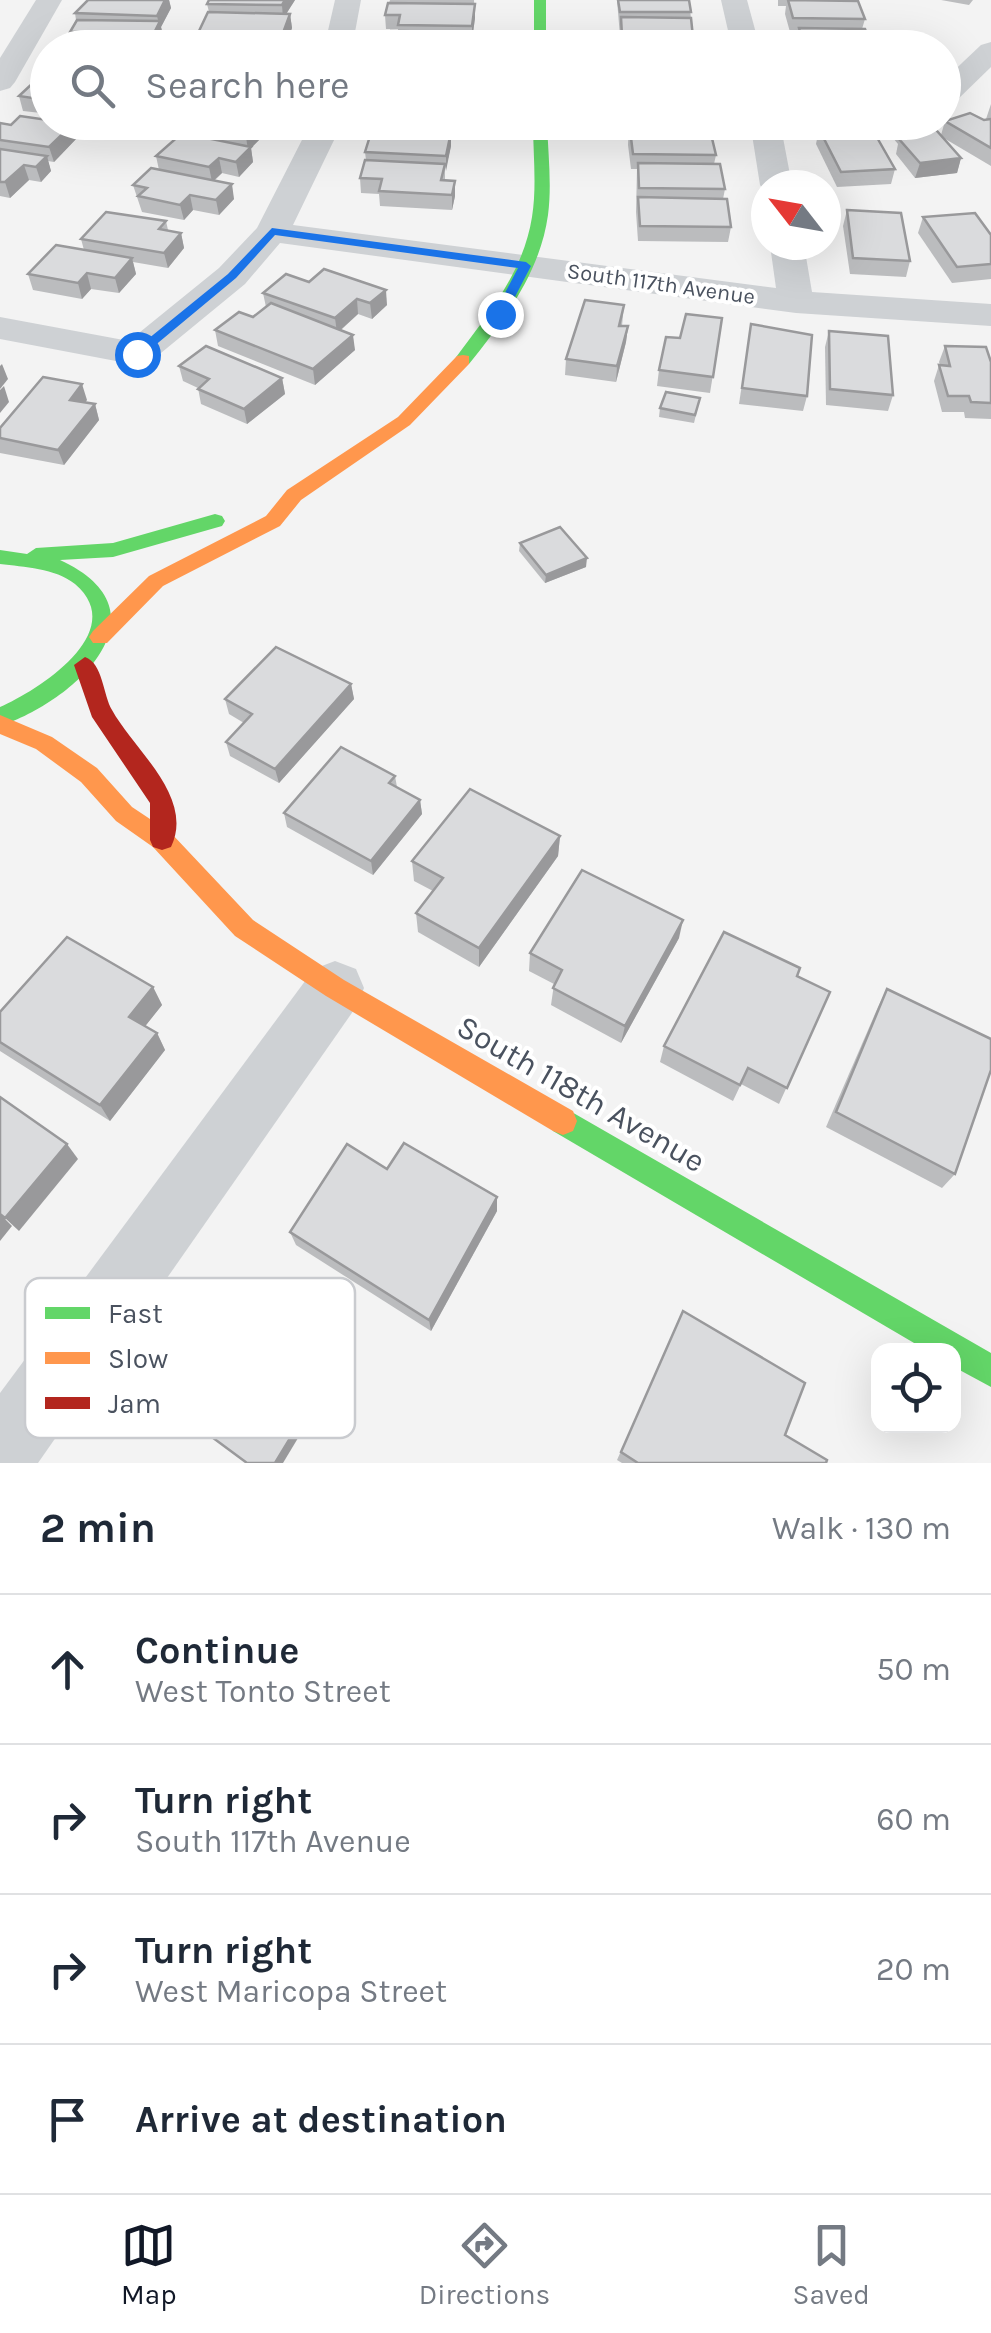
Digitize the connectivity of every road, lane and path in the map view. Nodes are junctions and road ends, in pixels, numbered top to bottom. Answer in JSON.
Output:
{"nodes":[{"id":1,"x":50,"y":0,"type":"edge"},
{"id":2,"x":348,"y":0,"type":"edge"},
{"id":3,"x":540,"y":0,"type":"edge"},
{"id":4,"x":734,"y":0,"type":"edge"},
{"id":5,"x":32,"y":30,"type":"edge"},
{"id":6,"x":342,"y":30,"type":"edge"},
{"id":7,"x":540,"y":30,"type":"edge"},
{"id":8,"x":742,"y":30,"type":"edge"},
{"id":9,"x":30,"y":33,"type":"edge"},
{"id":10,"x":991,"y":51,"type":"edge"},
{"id":11,"x":961,"y":80,"type":"edge"},
{"id":12,"x":0,"y":82,"type":"edge"},
{"id":13,"x":318,"y":140,"type":"edge"},
{"id":14,"x":540,"y":140,"type":"edge"},
{"id":15,"x":768,"y":140,"type":"edge"},
{"id":16,"x":773,"y":170,"type":"edge"},
{"id":17,"x":272,"y":232,"type":"junction"},
{"id":18,"x":790,"y":260,"type":"edge"},
{"id":19,"x":526,"y":266,"type":"junction"},
{"id":20,"x":796,"y":302,"type":"junction"},
{"id":21,"x":991,"y":315,"type":"edge"},
{"id":22,"x":0,"y":328,"type":"edge"},
{"id":23,"x":294,"y":495,"type":"junction"},
{"id":24,"x":11,"y":557,"type":"edge"},
{"id":25,"x":100,"y":637,"type":"junction"},
{"id":26,"x":85,"y":664,"type":"junction"},
{"id":27,"x":0,"y":720,"type":"edge"},
{"id":28,"x":162,"y":840,"type":"junction"},
{"id":29,"x":336,"y":988,"type":"junction"},
{"id":30,"x":127,"y":1278,"type":"edge"},
{"id":31,"x":991,"y":1372,"type":"edge"},
{"id":32,"x":25,"y":1419,"type":"edge"},
{"id":33,"x":0,"y":1454,"type":"edge"}],
"edges":[{"from":1,"to":5,"type":"street"},
{"from":2,"to":6,"type":"street"},
{"from":3,"to":7,"type":"street"},
{"from":4,"to":8,"type":"street"},
{"from":9,"to":12,"type":"street"},
{"from":10,"to":11,"type":"street"},
{"from":13,"to":17,"type":"street"},
{"from":14,"to":19,"type":"street"},
{"from":15,"to":16,"type":"street"},
{"from":17,"to":19,"type":"street","name":"South 117th Avenue"},
{"from":17,"to":22,"type":"street"},
{"from":18,"to":20,"type":"street"},
{"from":19,"to":20,"type":"street","name":"South 117th Avenue"},
{"from":19,"to":23,"type":"street"},
{"from":20,"to":21,"type":"street","name":"South 117th Avenue"},
{"from":23,"to":24,"type":"street"},
{"from":23,"to":25,"type":"street"},
{"from":24,"to":25,"type":"street"},
{"from":25,"to":26,"type":"street"},
{"from":26,"to":27,"type":"street"},
{"from":26,"to":28,"type":"street"},
{"from":27,"to":28,"type":"street","name":"South 118th Avenue"},
{"from":28,"to":29,"type":"street","name":"South 118th Avenue"},
{"from":29,"to":30,"type":"street"},
{"from":29,"to":31,"type":"street","name":"South 118th Avenue"},
{"from":32,"to":33,"type":"street"}]}
